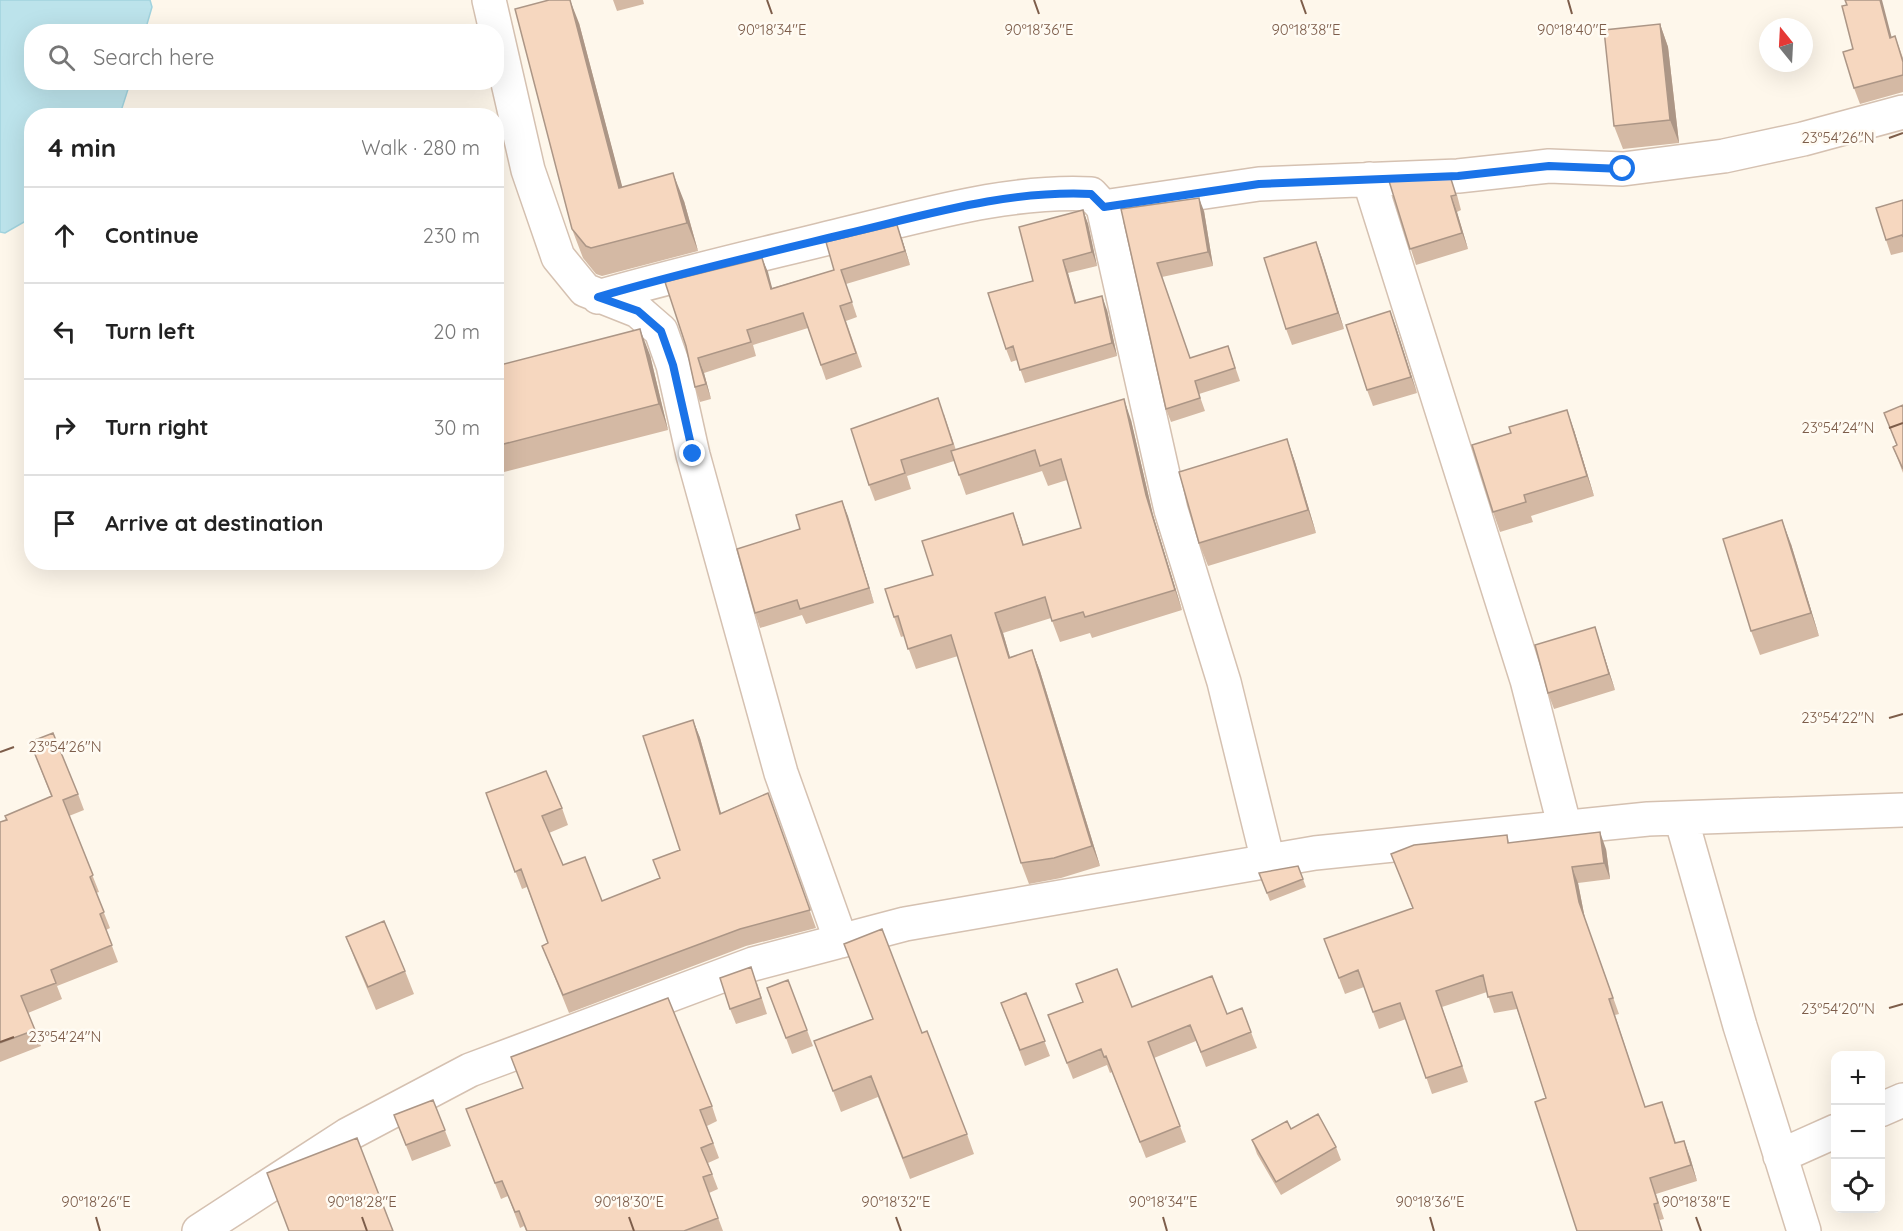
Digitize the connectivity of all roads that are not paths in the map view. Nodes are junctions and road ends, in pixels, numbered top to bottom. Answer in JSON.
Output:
{"nodes":[{"id":1,"x":489,"y":0,"type":"edge"},
{"id":2,"x":495,"y":24,"type":"edge"},
{"id":3,"x":504,"y":65,"type":"edge"},
{"id":4,"x":1903,"y":112,"type":"edge"},
{"id":5,"x":1369,"y":179,"type":"junction"},
{"id":6,"x":1104,"y":207,"type":"junction"},
{"id":7,"x":598,"y":297,"type":"junction"},
{"id":8,"x":1903,"y":810,"type":"edge"},
{"id":9,"x":1681,"y":818,"type":"junction"},
{"id":10,"x":1565,"y":828,"type":"junction"},
{"id":11,"x":1268,"y":861,"type":"junction"},
{"id":12,"x":841,"y":940,"type":"junction"},
{"id":13,"x":1903,"y":1100,"type":"edge"},
{"id":14,"x":1885,"y":1108,"type":"edge"},
{"id":15,"x":1831,"y":1133,"type":"edge"},
{"id":16,"x":1780,"y":1156,"type":"junction"},
{"id":17,"x":198,"y":1231,"type":"edge"},
{"id":18,"x":1804,"y":1231,"type":"edge"}],
"edges":[{"from":1,"to":2,"type":"street"},
{"from":3,"to":7,"type":"street"},
{"from":4,"to":5,"type":"street"},
{"from":5,"to":6,"type":"street"},
{"from":5,"to":10,"type":"street"},
{"from":6,"to":7,"type":"street"},
{"from":6,"to":11,"type":"street"},
{"from":7,"to":12,"type":"street"},
{"from":8,"to":9,"type":"street"},
{"from":9,"to":10,"type":"street"},
{"from":9,"to":16,"type":"street"},
{"from":10,"to":11,"type":"street"},
{"from":11,"to":12,"type":"street"},
{"from":12,"to":17,"type":"street"},
{"from":13,"to":14,"type":"street"},
{"from":15,"to":16,"type":"street"},
{"from":16,"to":18,"type":"street"}]}
